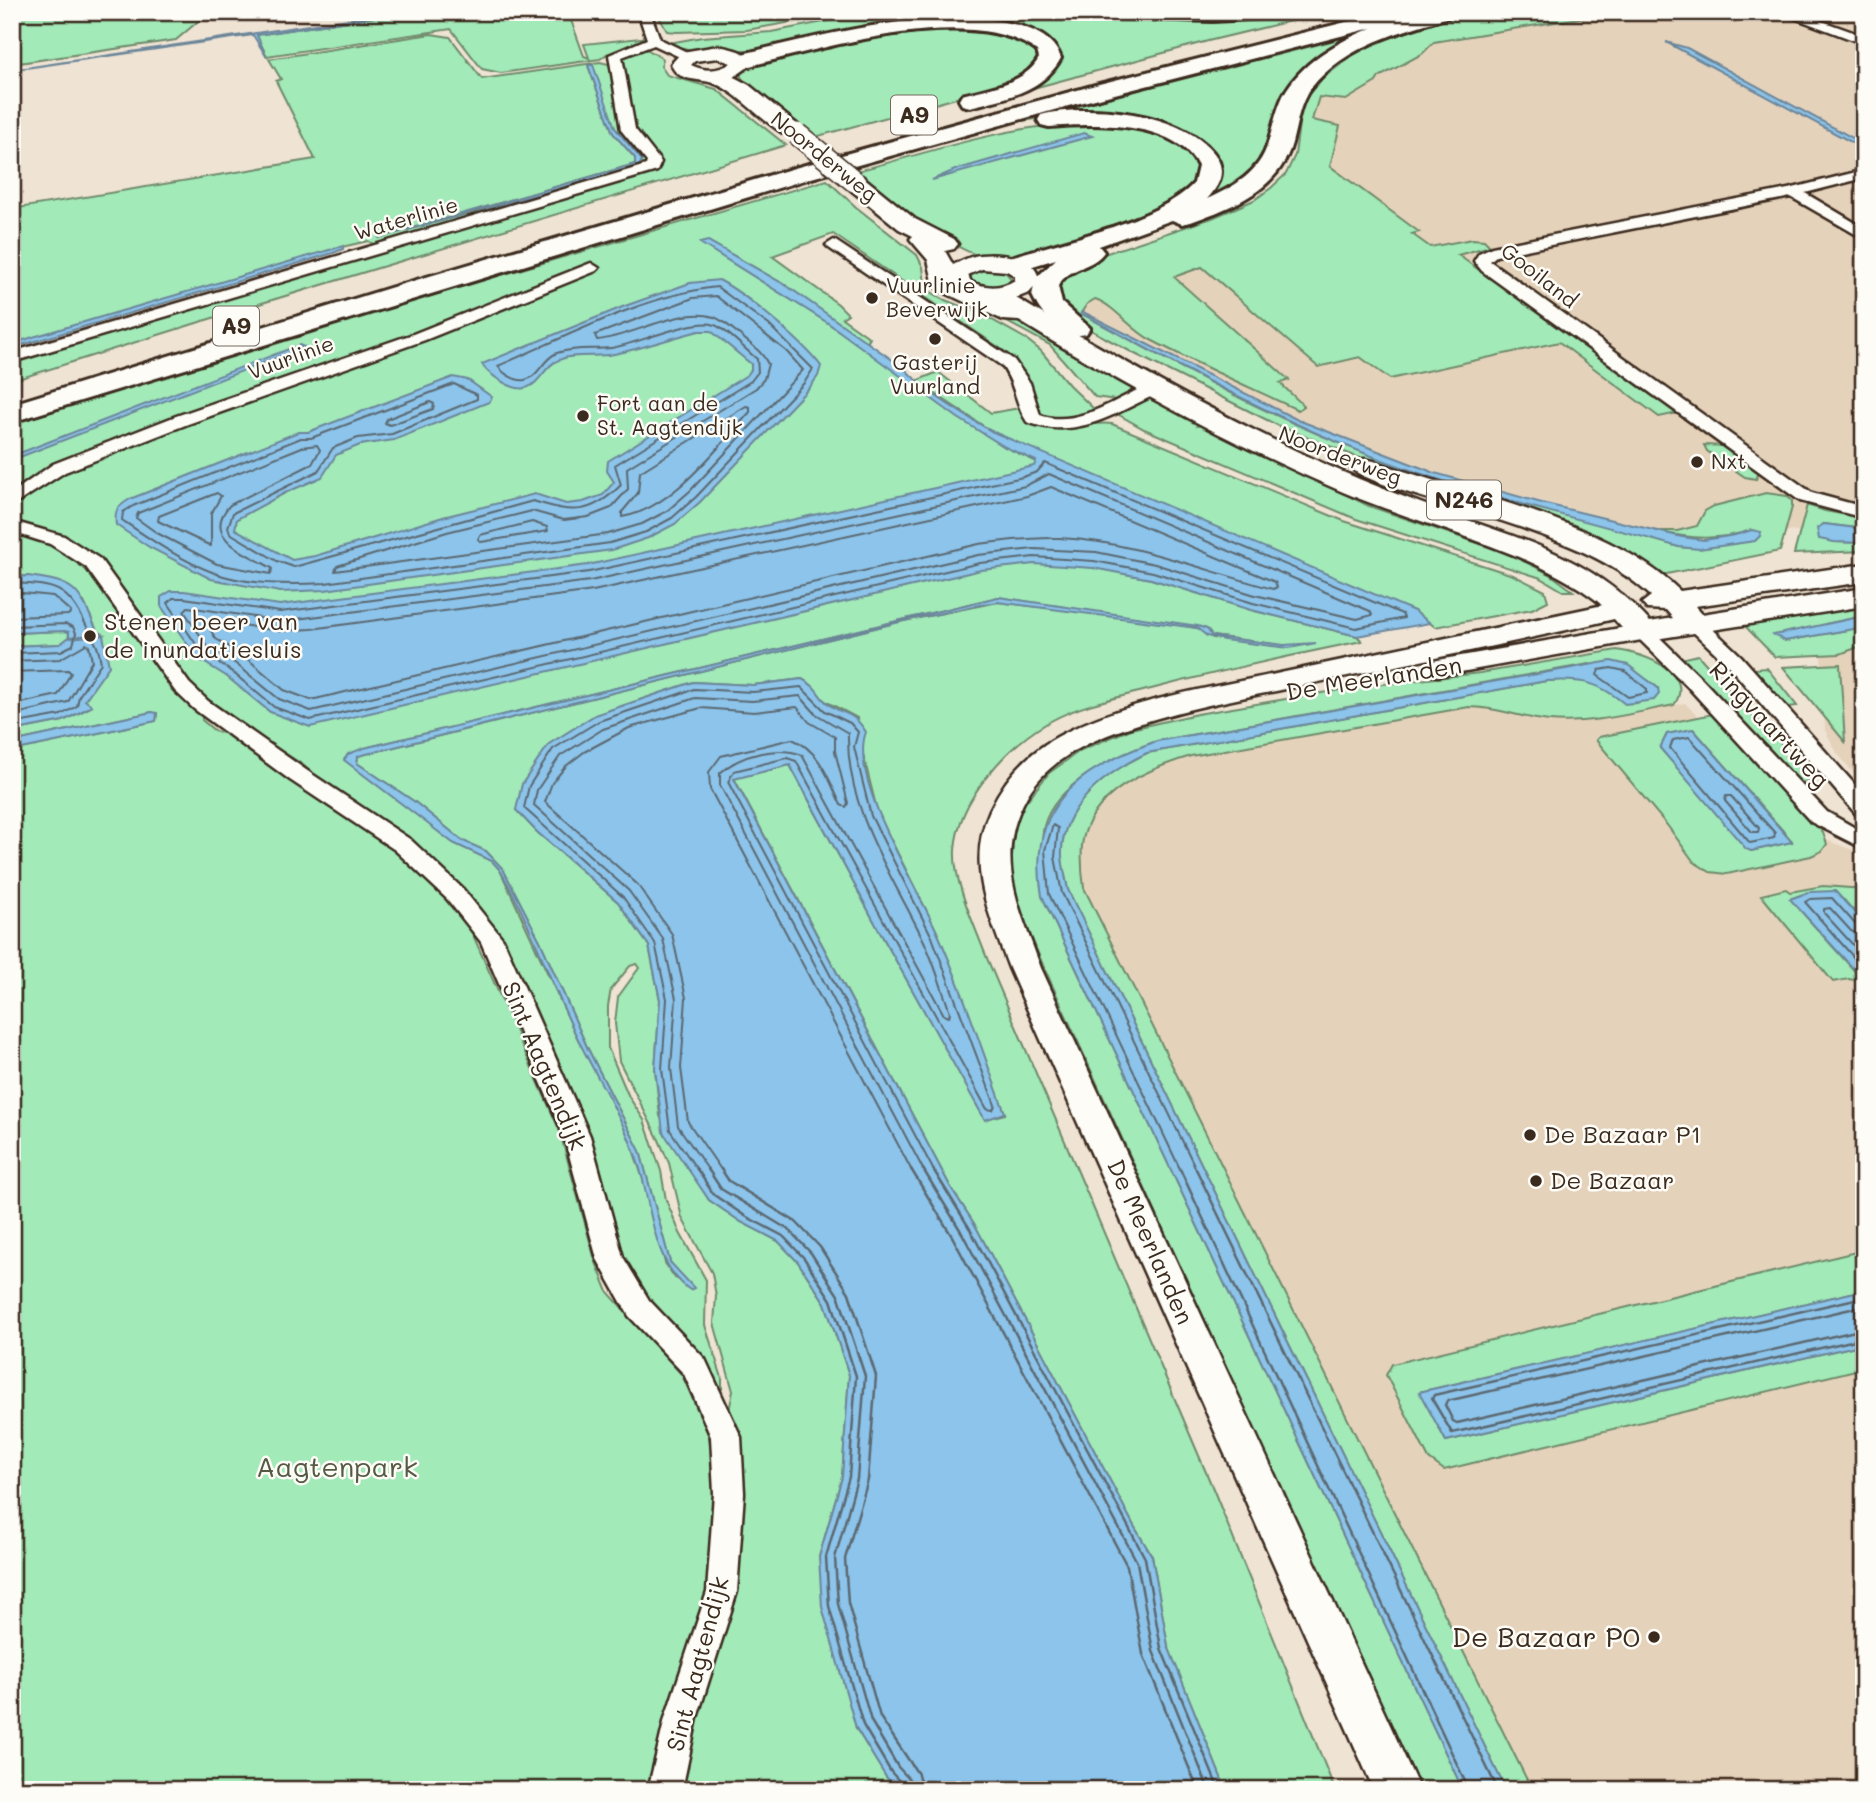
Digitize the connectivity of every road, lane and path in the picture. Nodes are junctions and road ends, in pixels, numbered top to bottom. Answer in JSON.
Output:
{"nodes":[{"id":1,"x":643,"y":12,"type":"edge"},
{"id":2,"x":968,"y":12,"type":"edge"},
{"id":3,"x":1109,"y":12,"type":"edge"},
{"id":4,"x":1265,"y":12,"type":"edge"},
{"id":5,"x":1358,"y":12,"type":"edge"},
{"id":6,"x":1412,"y":12,"type":"edge"},
{"id":7,"x":1446,"y":12,"type":"edge"},
{"id":8,"x":1784,"y":12,"type":"edge"},
{"id":9,"x":1864,"y":40,"type":"edge"},
{"id":10,"x":654,"y":41,"type":"junction"},
{"id":11,"x":690,"y":56,"type":"junction"},
{"id":12,"x":732,"y":71,"type":"junction"},
{"id":13,"x":944,"y":107,"type":"dead end"},
{"id":14,"x":840,"y":136,"type":"dead end"},
{"id":15,"x":780,"y":153,"type":"dead end"},
{"id":16,"x":853,"y":170,"type":"junction"},
{"id":17,"x":1864,"y":174,"type":"edge"},
{"id":18,"x":665,"y":187,"type":"dead end"},
{"id":19,"x":1793,"y":192,"type":"junction"},
{"id":20,"x":630,"y":198,"type":"dead end"},
{"id":21,"x":915,"y":231,"type":"junction"},
{"id":22,"x":1864,"y":235,"type":"edge"},
{"id":23,"x":507,"y":237,"type":"dead end"},
{"id":24,"x":1107,"y":242,"type":"junction"},
{"id":25,"x":834,"y":245,"type":"dead end"},
{"id":26,"x":460,"y":257,"type":"junction"},
{"id":27,"x":971,"y":264,"type":"junction"},
{"id":28,"x":591,"y":268,"type":"dead end"},
{"id":29,"x":1012,"y":280,"type":"junction"},
{"id":30,"x":1069,"y":333,"type":"junction"},
{"id":31,"x":12,"y":357,"type":"edge"},
{"id":32,"x":1153,"y":389,"type":"junction"},
{"id":33,"x":12,"y":396,"type":"edge"},
{"id":34,"x":12,"y":413,"type":"edge"},
{"id":35,"x":12,"y":501,"type":"edge"},
{"id":36,"x":1864,"y":513,"type":"edge"},
{"id":37,"x":12,"y":526,"type":"edge"},
{"id":38,"x":1864,"y":573,"type":"edge"},
{"id":39,"x":1864,"y":597,"type":"edge"},
{"id":40,"x":1672,"y":600,"type":"junction"},
{"id":41,"x":1622,"y":609,"type":"junction"},
{"id":42,"x":1694,"y":622,"type":"junction"},
{"id":43,"x":1643,"y":632,"type":"junction"},
{"id":44,"x":1105,"y":727,"type":"junction"},
{"id":45,"x":1864,"y":809,"type":"edge"},
{"id":46,"x":1864,"y":842,"type":"edge"},
{"id":47,"x":665,"y":1790,"type":"edge"},
{"id":48,"x":1397,"y":1790,"type":"edge"}],
"edges":[{"from":1,"to":10,"type":"street"},
{"from":2,"to":12,"type":"highway"},
{"from":3,"to":4,"type":"highway"},
{"from":5,"to":26,"type":"highway","number":"A9"},
{"from":6,"to":16,"type":"highway","number":"A9"},
{"from":7,"to":24,"type":"highway"},
{"from":8,"to":9,"type":"street"},
{"from":10,"to":11,"type":"street"},
{"from":10,"to":31,"type":"street","name":"Waterlinie"},
{"from":11,"to":12,"type":"main road"},
{"from":11,"to":12,"type":"main road"},
{"from":12,"to":13,"type":"highway","number":"A9"},
{"from":12,"to":16,"type":"main road","name":"Noorderweg","number":"N246","bridge":true},
{"from":14,"to":15,"type":"highway"},
{"from":16,"to":21,"type":"main road","name":"Noorderweg","number":"N246"},
{"from":16,"to":29,"type":"highway","number":"A9"},
{"from":16,"to":34,"type":"highway","number":"A9"},
{"from":17,"to":19,"type":"street","name":"Gooiland"},
{"from":18,"to":20,"type":"highway"},
{"from":19,"to":22,"type":"street"},
{"from":19,"to":36,"type":"street","name":"Gooiland"},
{"from":21,"to":27,"type":"main road","name":"Noorderweg","number":"N246"},
{"from":21,"to":30,"type":"main road","name":"Noorderweg","number":"N246"},
{"from":23,"to":26,"type":"highway","number":"A9"},
{"from":24,"to":29,"type":"highway"},
{"from":24,"to":30,"type":"highway"},
{"from":25,"to":32,"type":"street"},
{"from":26,"to":33,"type":"highway","number":"A9"},
{"from":27,"to":29,"type":"main road","number":"N246"},
{"from":27,"to":29,"type":"main road","number":"N246"},
{"from":28,"to":35,"type":"street","name":"Vuurlinie"},
{"from":29,"to":30,"type":"main road","name":"Noorderweg","number":"N246"},
{"from":30,"to":32,"type":"main road","name":"Noorderweg","number":"N246"},
{"from":30,"to":40,"type":"main road","name":"Noorderweg","number":"N246"},
{"from":32,"to":41,"type":"main road","name":"Noorderweg","number":"N246"},
{"from":37,"to":47,"type":"street","name":"Sint Aagtendijk"},
{"from":38,"to":40,"type":"main road"},
{"from":39,"to":42,"type":"main road"},
{"from":40,"to":41,"type":"main road"},
{"from":40,"to":42,"type":"main road","name":"Noorderweg","number":"N246"},
{"from":41,"to":43,"type":"main road","name":"Noorderweg","number":"N246"},
{"from":41,"to":44,"type":"main road","name":"De Meerlanden"},
{"from":42,"to":43,"type":"main road"},
{"from":42,"to":45,"type":"street","name":"Ringvaartweg"},
{"from":43,"to":44,"type":"main road","name":"De Meerlanden"},
{"from":43,"to":46,"type":"street","name":"Ringvaartweg"},
{"from":44,"to":48,"type":"main road","name":"De Meerlanden"}]}
